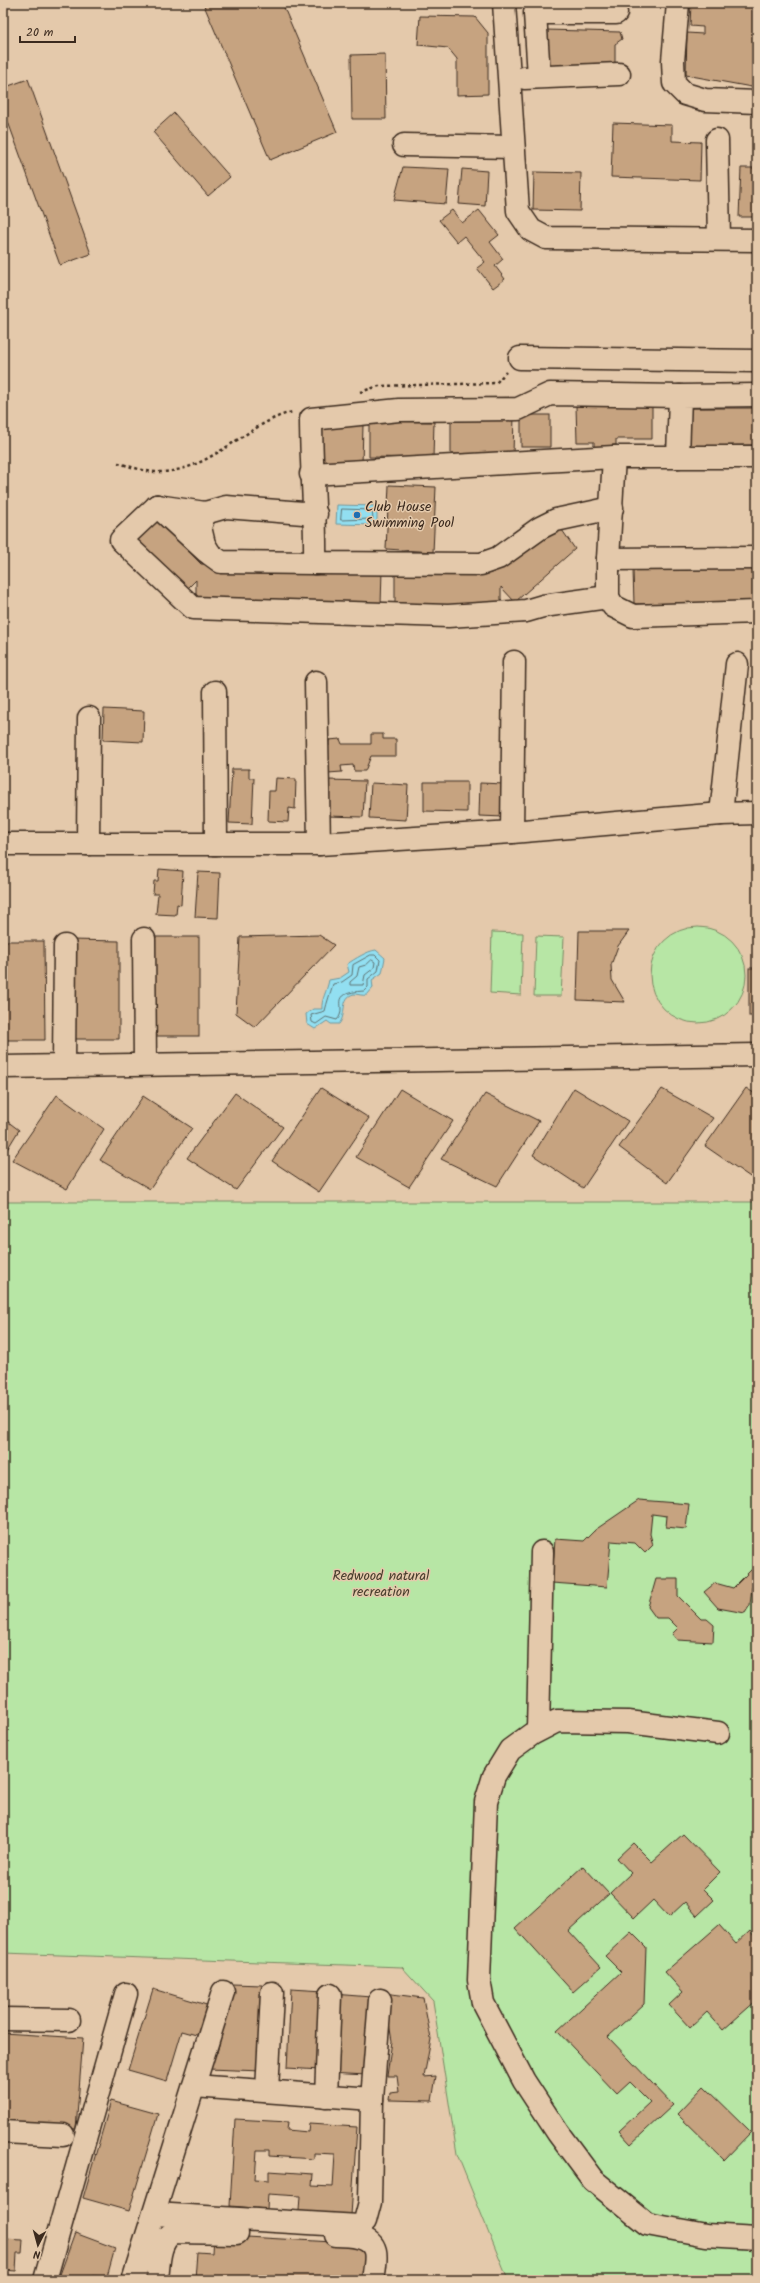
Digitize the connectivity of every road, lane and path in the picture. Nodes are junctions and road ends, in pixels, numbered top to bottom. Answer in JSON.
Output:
{"nodes":[{"id":1,"x":504,"y":3,"type":"edge"},
{"id":2,"x":678,"y":3,"type":"edge"},
{"id":3,"x":616,"y":13,"type":"dead end"},
{"id":4,"x":619,"y":74,"type":"dead end"},
{"id":5,"x":539,"y":76,"type":"junction"},
{"id":6,"x":509,"y":79,"type":"junction"},
{"id":7,"x":757,"y":102,"type":"edge"},
{"id":8,"x":717,"y":140,"type":"dead end"},
{"id":9,"x":404,"y":145,"type":"dead end"},
{"id":10,"x":514,"y":147,"type":"junction"},
{"id":11,"x":719,"y":239,"type":"junction"},
{"id":12,"x":757,"y":240,"type":"edge"},
{"id":13,"x":520,"y":358,"type":"dead end"},
{"id":14,"x":672,"y":360,"type":"junction"},
{"id":15,"x":757,"y":361,"type":"edge"},
{"id":16,"x":676,"y":395,"type":"junction"},
{"id":17,"x":757,"y":395,"type":"edge"},
{"id":18,"x":614,"y":457,"type":"junction"},
{"id":19,"x":678,"y":457,"type":"junction"},
{"id":20,"x":757,"y":457,"type":"edge"},
{"id":21,"x":311,"y":474,"type":"junction"},
{"id":22,"x":156,"y":506,"type":"junction"},
{"id":23,"x":612,"y":508,"type":"junction"},
{"id":24,"x":205,"y":513,"type":"junction"},
{"id":25,"x":316,"y":514,"type":"junction"},
{"id":26,"x":209,"y":553,"type":"junction"},
{"id":27,"x":757,"y":558,"type":"edge"},
{"id":28,"x":608,"y":559,"type":"junction"},
{"id":29,"x":314,"y":563,"type":"junction"},
{"id":30,"x":608,"y":597,"type":"junction"},
{"id":31,"x":757,"y":612,"type":"edge"},
{"id":32,"x":514,"y":662,"type":"dead end"},
{"id":33,"x":737,"y":664,"type":"dead end"},
{"id":34,"x":316,"y":682,"type":"dead end"},
{"id":35,"x":215,"y":692,"type":"dead end"},
{"id":36,"x":89,"y":718,"type":"dead end"},
{"id":37,"x":757,"y":813,"type":"edge"},
{"id":38,"x":721,"y":814,"type":"junction"},
{"id":39,"x":512,"y":832,"type":"junction"},
{"id":40,"x":3,"y":844,"type":"edge"},
{"id":41,"x":88,"y":844,"type":"junction"},
{"id":42,"x":216,"y":844,"type":"junction"},
{"id":43,"x":319,"y":844,"type":"junction"},
{"id":44,"x":144,"y":938,"type":"dead end"},
{"id":45,"x":65,"y":946,"type":"dead end"},
{"id":46,"x":757,"y":1055,"type":"edge"},
{"id":47,"x":145,"y":1064,"type":"junction"},
{"id":48,"x":64,"y":1066,"type":"junction"},
{"id":49,"x":3,"y":1067,"type":"edge"},
{"id":50,"x":542,"y":1552,"type":"dead end"},
{"id":51,"x":538,"y":1730,"type":"junction"},
{"id":52,"x":718,"y":1733,"type":"dead end"},
{"id":53,"x":223,"y":1992,"type":"dead end"},
{"id":54,"x":272,"y":1993,"type":"dead end"},
{"id":55,"x":126,"y":1994,"type":"dead end"},
{"id":56,"x":330,"y":1995,"type":"dead end"},
{"id":57,"x":380,"y":2000,"type":"dead end"},
{"id":58,"x":3,"y":2019,"type":"edge"},
{"id":59,"x":69,"y":2020,"type":"dead end"},
{"id":60,"x":194,"y":2086,"type":"junction"},
{"id":61,"x":267,"y":2091,"type":"junction"},
{"id":62,"x":326,"y":2096,"type":"junction"},
{"id":63,"x":372,"y":2099,"type":"junction"},
{"id":64,"x":3,"y":2132,"type":"edge"},
{"id":65,"x":63,"y":2135,"type":"dead end"},
{"id":66,"x":154,"y":2214,"type":"junction"},
{"id":67,"x":757,"y":2238,"type":"edge"},
{"id":68,"x":45,"y":2280,"type":"edge"},
{"id":69,"x":133,"y":2280,"type":"edge"},
{"id":70,"x":157,"y":2280,"type":"edge"},
{"id":71,"x":373,"y":2280,"type":"edge"}],
"edges":[{"from":1,"to":6,"type":"street"},
{"from":2,"to":7,"type":"street"},
{"from":3,"to":5,"type":"street"},
{"from":4,"to":5,"type":"street"},
{"from":5,"to":6,"type":"street"},
{"from":6,"to":10,"type":"street"},
{"from":8,"to":11,"type":"street"},
{"from":9,"to":10,"type":"street"},
{"from":10,"to":11,"type":"street"},
{"from":11,"to":12,"type":"street"},
{"from":13,"to":14,"type":"street"},
{"from":14,"to":15,"type":"street"},
{"from":14,"to":16,"type":"street"},
{"from":16,"to":17,"type":"street"},
{"from":16,"to":19,"type":"street"},
{"from":16,"to":21,"type":"street"},
{"from":18,"to":19,"type":"street"},
{"from":18,"to":21,"type":"street"},
{"from":18,"to":23,"type":"street"},
{"from":19,"to":20,"type":"street"},
{"from":21,"to":25,"type":"street"},
{"from":22,"to":24,"type":"street"},
{"from":22,"to":26,"type":"street"},
{"from":22,"to":30,"type":"street"},
{"from":23,"to":28,"type":"street"},
{"from":23,"to":29,"type":"street"},
{"from":24,"to":25,"type":"street"},
{"from":24,"to":26,"type":"street"},
{"from":25,"to":29,"type":"street"},
{"from":26,"to":29,"type":"street"},
{"from":27,"to":28,"type":"street"},
{"from":28,"to":30,"type":"street"},
{"from":30,"to":31,"type":"street"},
{"from":32,"to":39,"type":"street"},
{"from":33,"to":38,"type":"street"},
{"from":34,"to":43,"type":"street"},
{"from":35,"to":42,"type":"street"},
{"from":36,"to":41,"type":"street"},
{"from":37,"to":38,"type":"street"},
{"from":38,"to":39,"type":"street"},
{"from":39,"to":43,"type":"street"},
{"from":40,"to":41,"type":"street"},
{"from":41,"to":42,"type":"street"},
{"from":42,"to":43,"type":"street"},
{"from":44,"to":47,"type":"street"},
{"from":45,"to":48,"type":"street"},
{"from":46,"to":47,"type":"street"},
{"from":47,"to":48,"type":"street"},
{"from":48,"to":49,"type":"street"},
{"from":50,"to":51,"type":"street"},
{"from":51,"to":52,"type":"street"},
{"from":51,"to":67,"type":"street"},
{"from":53,"to":60,"type":"street"},
{"from":54,"to":61,"type":"street"},
{"from":55,"to":68,"type":"street"},
{"from":56,"to":62,"type":"street"},
{"from":57,"to":63,"type":"street"},
{"from":58,"to":59,"type":"street"},
{"from":60,"to":61,"type":"street"},
{"from":60,"to":66,"type":"street"},
{"from":61,"to":62,"type":"street"},
{"from":62,"to":63,"type":"street"},
{"from":63,"to":66,"type":"street"},
{"from":64,"to":65,"type":"street"},
{"from":66,"to":69,"type":"street"},
{"from":70,"to":71,"type":"street"}]}
